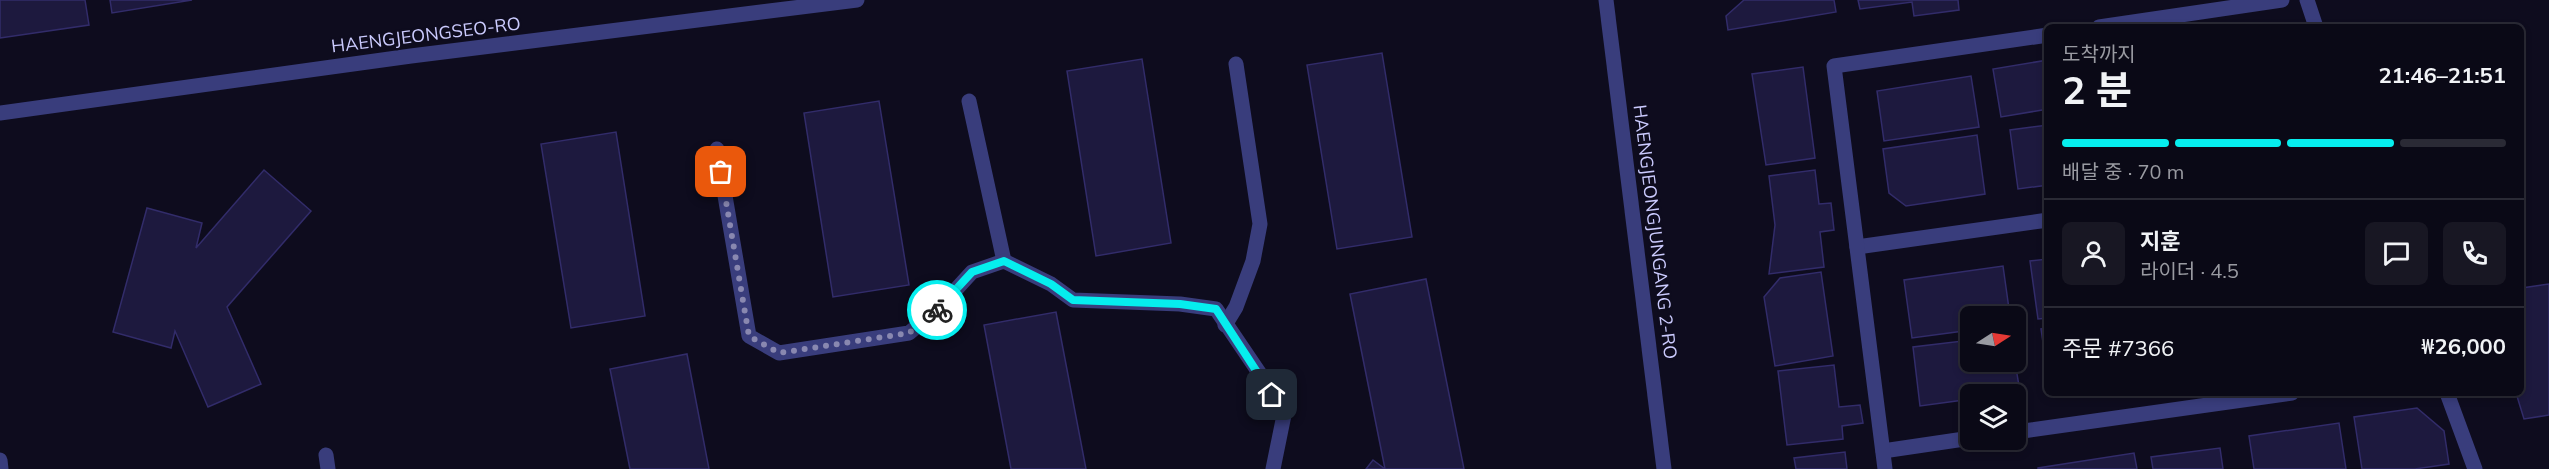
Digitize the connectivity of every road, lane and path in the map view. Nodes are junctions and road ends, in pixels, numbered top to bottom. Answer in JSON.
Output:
{"nodes":[{"id":1,"x":857,"y":0,"type":"edge"},
{"id":2,"x":1606,"y":0,"type":"edge"},
{"id":3,"x":2282,"y":0,"type":"edge"},
{"id":4,"x":2307,"y":0,"type":"edge"},
{"id":5,"x":2118,"y":24,"type":"edge"},
{"id":6,"x":2315,"y":24,"type":"edge"},
{"id":7,"x":2044,"y":35,"type":"edge"},
{"id":8,"x":1236,"y":64,"type":"dead end"},
{"id":9,"x":969,"y":101,"type":"dead end"},
{"id":10,"x":0,"y":113,"type":"edge"},
{"id":11,"x":717,"y":149,"type":"dead end"},
{"id":12,"x":2044,"y":221,"type":"edge"},
{"id":13,"x":1857,"y":247,"type":"junction"},
{"id":14,"x":1004,"y":261,"type":"junction"},
{"id":15,"x":1226,"y":325,"type":"junction"},
{"id":16,"x":2271,"y":396,"type":"edge"},
{"id":17,"x":2448,"y":396,"type":"edge"},
{"id":18,"x":2026,"y":431,"type":"edge"},
{"id":19,"x":1960,"y":440,"type":"edge"},
{"id":20,"x":1883,"y":451,"type":"junction"},
{"id":21,"x":0,"y":460,"type":"edge"},
{"id":22,"x":1,"y":469,"type":"edge"},
{"id":23,"x":1273,"y":469,"type":"edge"},
{"id":24,"x":1664,"y":469,"type":"edge"},
{"id":25,"x":1885,"y":469,"type":"edge"},
{"id":26,"x":2475,"y":469,"type":"edge"}],
"edges":[{"from":1,"to":10,"type":"street","name":"HAENGJEONGSEO-RO"},
{"from":2,"to":24,"type":"street","name":"HAENGJEONGJUNGANG 2-RO"},
{"from":3,"to":5,"type":"street"},
{"from":4,"to":6,"type":"street"},
{"from":7,"to":13,"type":"street"},
{"from":8,"to":15,"type":"street"},
{"from":9,"to":14,"type":"street"},
{"from":11,"to":14,"type":"street"},
{"from":12,"to":13,"type":"street"},
{"from":13,"to":20,"type":"street"},
{"from":14,"to":15,"type":"street"},
{"from":15,"to":23,"type":"street"},
{"from":16,"to":18,"type":"street"},
{"from":17,"to":26,"type":"street"},
{"from":19,"to":20,"type":"street"},
{"from":20,"to":25,"type":"street"},
{"from":21,"to":22,"type":"street"}]}
